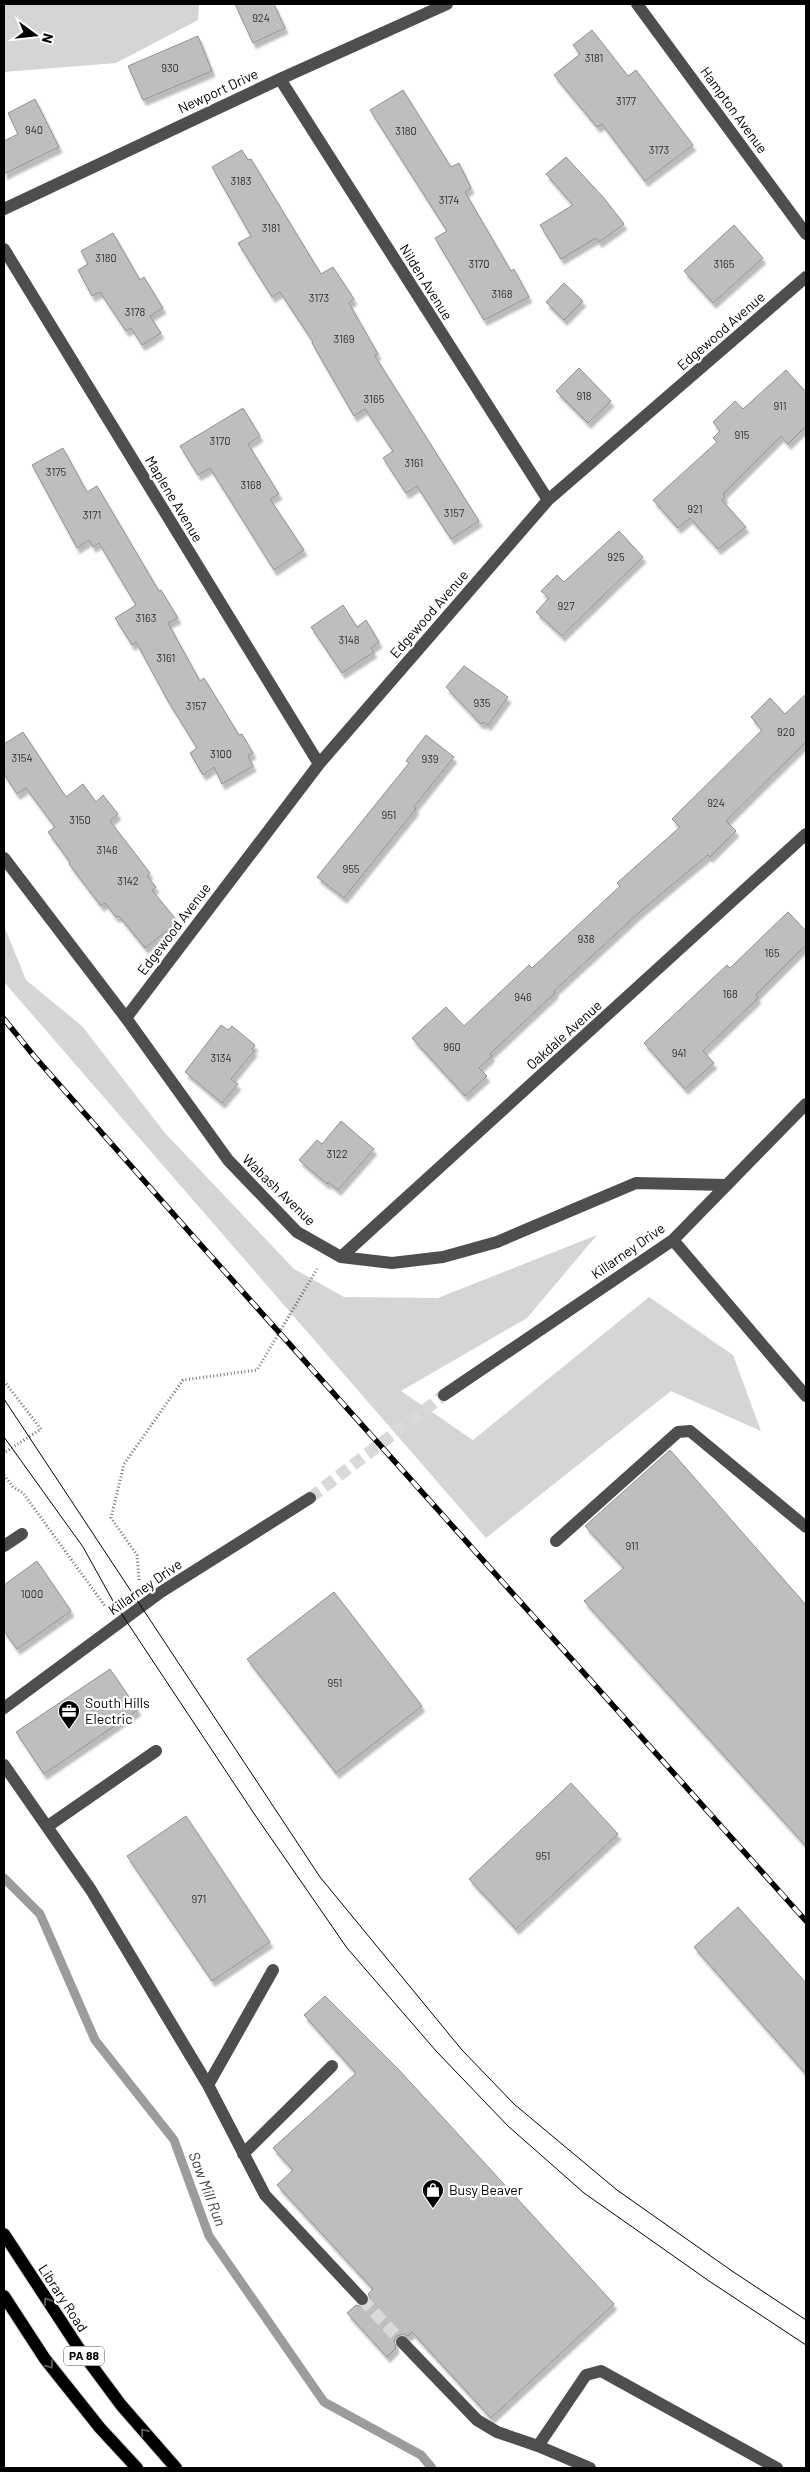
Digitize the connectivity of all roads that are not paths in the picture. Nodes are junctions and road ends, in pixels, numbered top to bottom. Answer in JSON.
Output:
{"nodes":[{"id":1,"x":447,"y":4,"type":"edge"},
{"id":2,"x":637,"y":4,"type":"edge"},
{"id":3,"x":280,"y":79,"type":"junction"},
{"id":4,"x":4,"y":209,"type":"edge"},
{"id":5,"x":806,"y":234,"type":"edge"},
{"id":6,"x":4,"y":249,"type":"edge"},
{"id":7,"x":806,"y":277,"type":"edge"},
{"id":8,"x":548,"y":500,"type":"junction"},
{"id":9,"x":319,"y":764,"type":"junction"},
{"id":10,"x":806,"y":834,"type":"edge"},
{"id":11,"x":4,"y":858,"type":"edge"},
{"id":12,"x":126,"y":1018,"type":"junction"},
{"id":13,"x":806,"y":1104,"type":"edge"},
{"id":14,"x":727,"y":1186,"type":"junction"},
{"id":15,"x":673,"y":1240,"type":"junction"},
{"id":16,"x":341,"y":1257,"type":"junction"},
{"id":17,"x":444,"y":1395,"type":"tunnel mouth"},
{"id":18,"x":806,"y":1396,"type":"edge"},
{"id":19,"x":310,"y":1498,"type":"tunnel mouth"},
{"id":20,"x":806,"y":1527,"type":"edge"},
{"id":21,"x":22,"y":1534,"type":"dead end"},
{"id":22,"x":556,"y":1541,"type":"dead end"},
{"id":23,"x":4,"y":1546,"type":"edge"},
{"id":24,"x":6,"y":1702,"type":"edge"},
{"id":25,"x":156,"y":1752,"type":"dead end"},
{"id":26,"x":4,"y":1765,"type":"edge"},
{"id":27,"x":48,"y":1826,"type":"junction"},
{"id":28,"x":273,"y":1970,"type":"dead end"},
{"id":29,"x":332,"y":2066,"type":"dead end"},
{"id":30,"x":208,"y":2085,"type":"junction"},
{"id":31,"x":243,"y":2154,"type":"junction"},
{"id":32,"x":4,"y":2234,"type":"edge"},
{"id":33,"x":4,"y":2296,"type":"edge"},
{"id":34,"x":362,"y":2299,"type":"tunnel mouth"},
{"id":35,"x":402,"y":2342,"type":"tunnel mouth"},
{"id":36,"x":538,"y":2446,"type":"junction"},
{"id":37,"x":137,"y":2468,"type":"edge"},
{"id":38,"x":176,"y":2468,"type":"edge"},
{"id":39,"x":590,"y":2468,"type":"edge"},
{"id":40,"x":776,"y":2468,"type":"edge"}],
"edges":[{"from":1,"to":3,"type":"street","name":"Newport Drive"},
{"from":2,"to":5,"type":"street","name":"Hampton Avenue"},
{"from":3,"to":4,"type":"street","name":"Newport Drive"},
{"from":3,"to":8,"type":"street","name":"Nilden Avenue"},
{"from":6,"to":9,"type":"street","name":"Maplene Avenue"},
{"from":7,"to":8,"type":"street","name":"Edgewood Avenue"},
{"from":8,"to":9,"type":"street","name":"Edgewood Avenue"},
{"from":9,"to":12,"type":"street","name":"Edgewood Avenue"},
{"from":10,"to":16,"type":"street","name":"Oakdale Avenue"},
{"from":11,"to":12,"type":"street","name":"Wabash Avenue"},
{"from":12,"to":16,"type":"street","name":"Wabash Avenue"},
{"from":13,"to":14,"type":"street","name":"Killarney Drive"},
{"from":14,"to":15,"type":"street","name":"Killarney Drive"},
{"from":14,"to":16,"type":"street","name":"Wabash Avenue"},
{"from":15,"to":17,"type":"street","name":"Killarney Drive"},
{"from":15,"to":18,"type":"street"},
{"from":19,"to":24,"type":"street","name":"Killarney Drive"},
{"from":20,"to":22,"type":"street"},
{"from":21,"to":23,"type":"street"},
{"from":25,"to":27,"type":"street"},
{"from":26,"to":27,"type":"street"},
{"from":27,"to":30,"type":"street"},
{"from":28,"to":30,"type":"street"},
{"from":29,"to":31,"type":"street"},
{"from":30,"to":31,"type":"street"},
{"from":31,"to":34,"type":"street"},
{"from":38,"to":32,"type":"main road","name":"Library Road","number":"PA 88","one_way":true},
{"from":33,"to":37,"type":"main road","number":"PA 88","one_way":true},
{"from":35,"to":36,"type":"street"},
{"from":36,"to":39,"type":"street"},
{"from":36,"to":40,"type":"street"}]}
